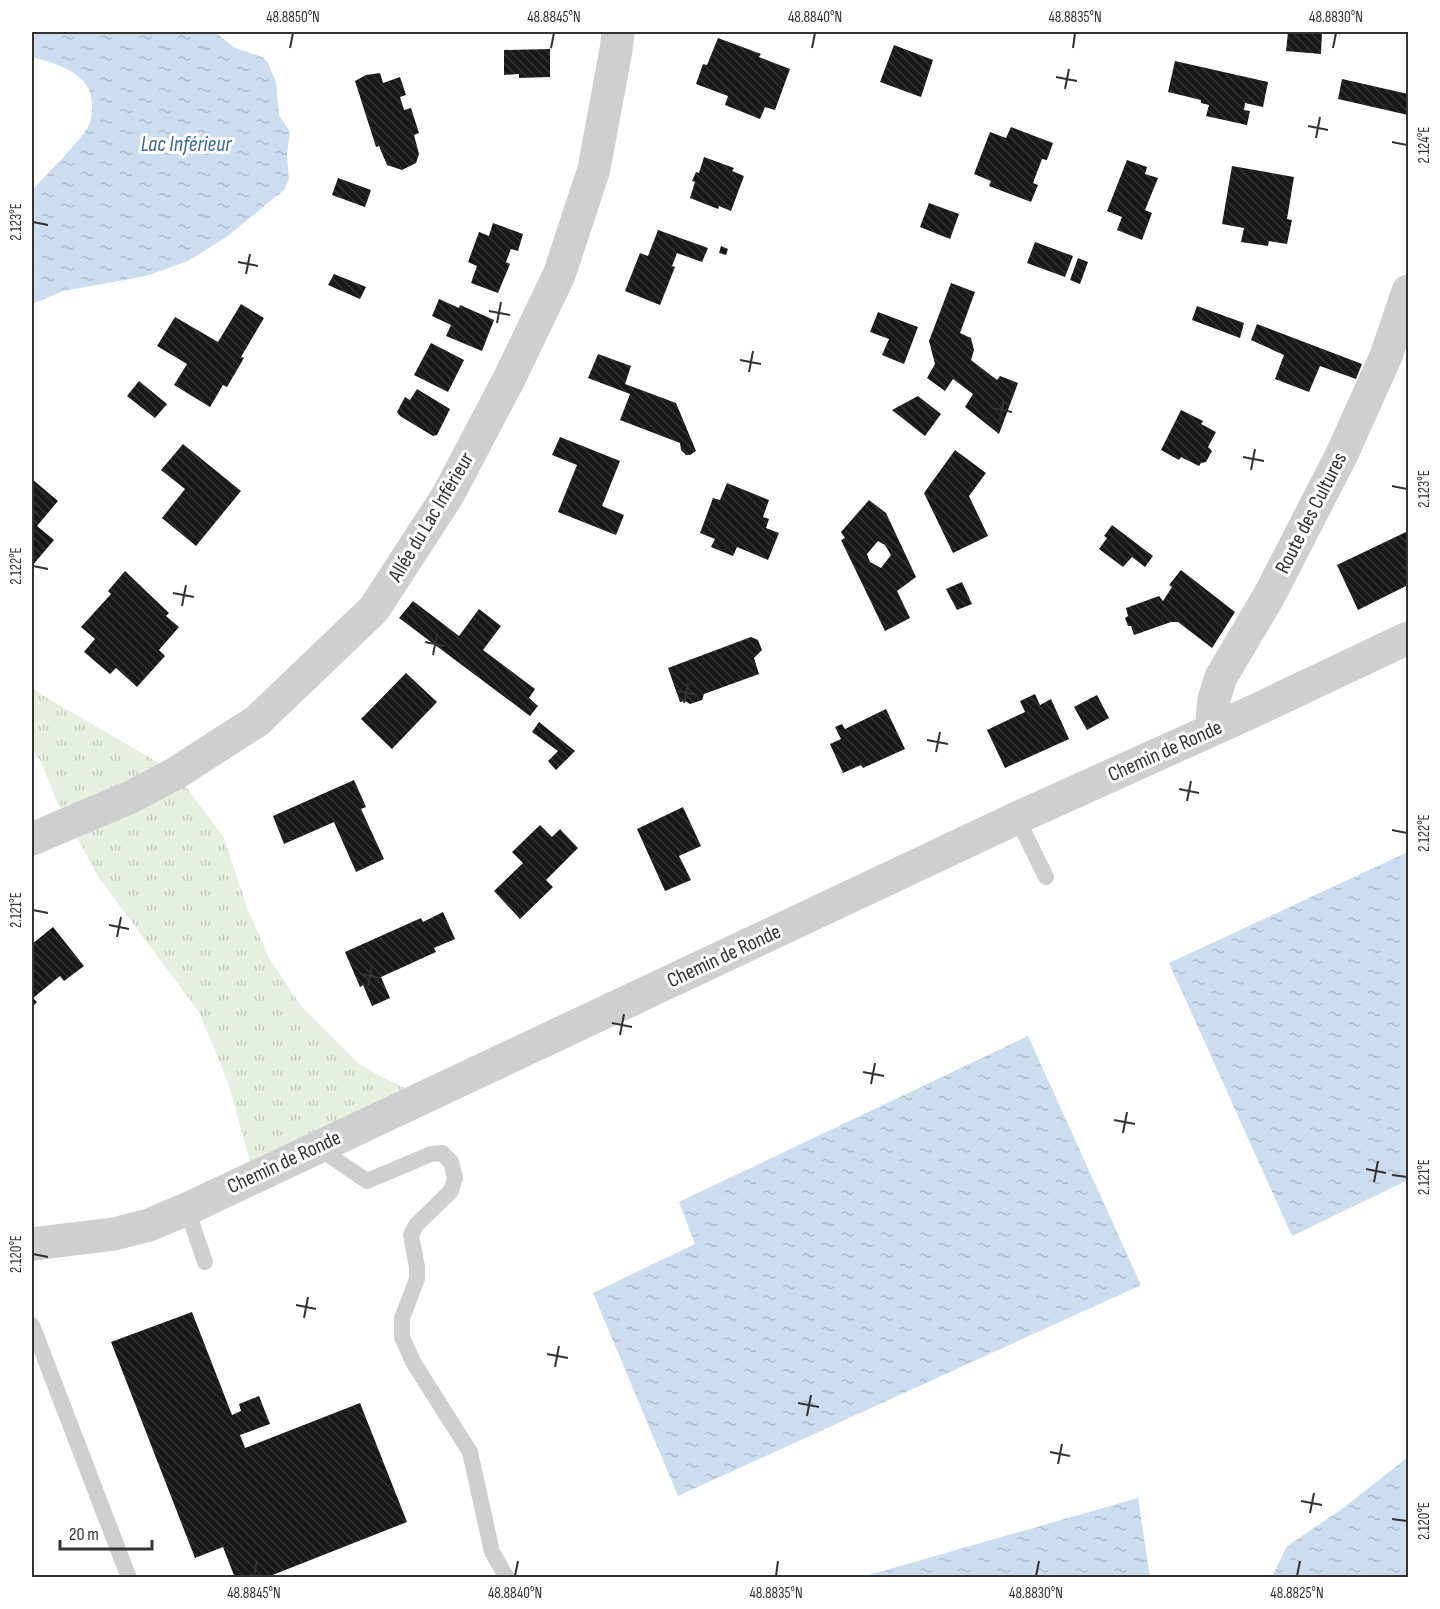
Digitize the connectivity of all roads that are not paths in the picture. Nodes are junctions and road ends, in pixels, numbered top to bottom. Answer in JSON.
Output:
{"nodes":[{"id":1,"x":618,"y":32,"type":"edge"},
{"id":2,"x":1408,"y":291,"type":"edge"},
{"id":3,"x":1408,"y":638,"type":"edge"},
{"id":4,"x":1211,"y":730,"type":"junction"},
{"id":5,"x":1017,"y":818,"type":"junction"},
{"id":6,"x":32,"y":839,"type":"edge"},
{"id":7,"x":1046,"y":877,"type":"dead end"},
{"id":8,"x":317,"y":1147,"type":"junction"},
{"id":9,"x":188,"y":1209,"type":"junction"},
{"id":10,"x":32,"y":1244,"type":"edge"},
{"id":11,"x":205,"y":1262,"type":"dead end"},
{"id":12,"x":32,"y":1325,"type":"edge"},
{"id":13,"x":129,"y":1578,"type":"edge"},
{"id":14,"x":507,"y":1578,"type":"edge"}],
"edges":[{"from":1,"to":6,"type":"street","name":"Allée du Lac Inférieur"},
{"from":2,"to":4,"type":"street","name":"Route des Cultures"},
{"from":3,"to":4,"type":"street","name":"Chemin de Ronde"},
{"from":4,"to":5,"type":"street","name":"Chemin de Ronde"},
{"from":5,"to":7,"type":"lane"},
{"from":5,"to":8,"type":"street","name":"Chemin de Ronde"},
{"from":8,"to":9,"type":"street","name":"Chemin de Ronde"},
{"from":8,"to":14,"type":"lane"},
{"from":9,"to":10,"type":"street","name":"Chemin de Ronde"},
{"from":9,"to":11,"type":"lane"},
{"from":12,"to":13,"type":"lane"}]}
